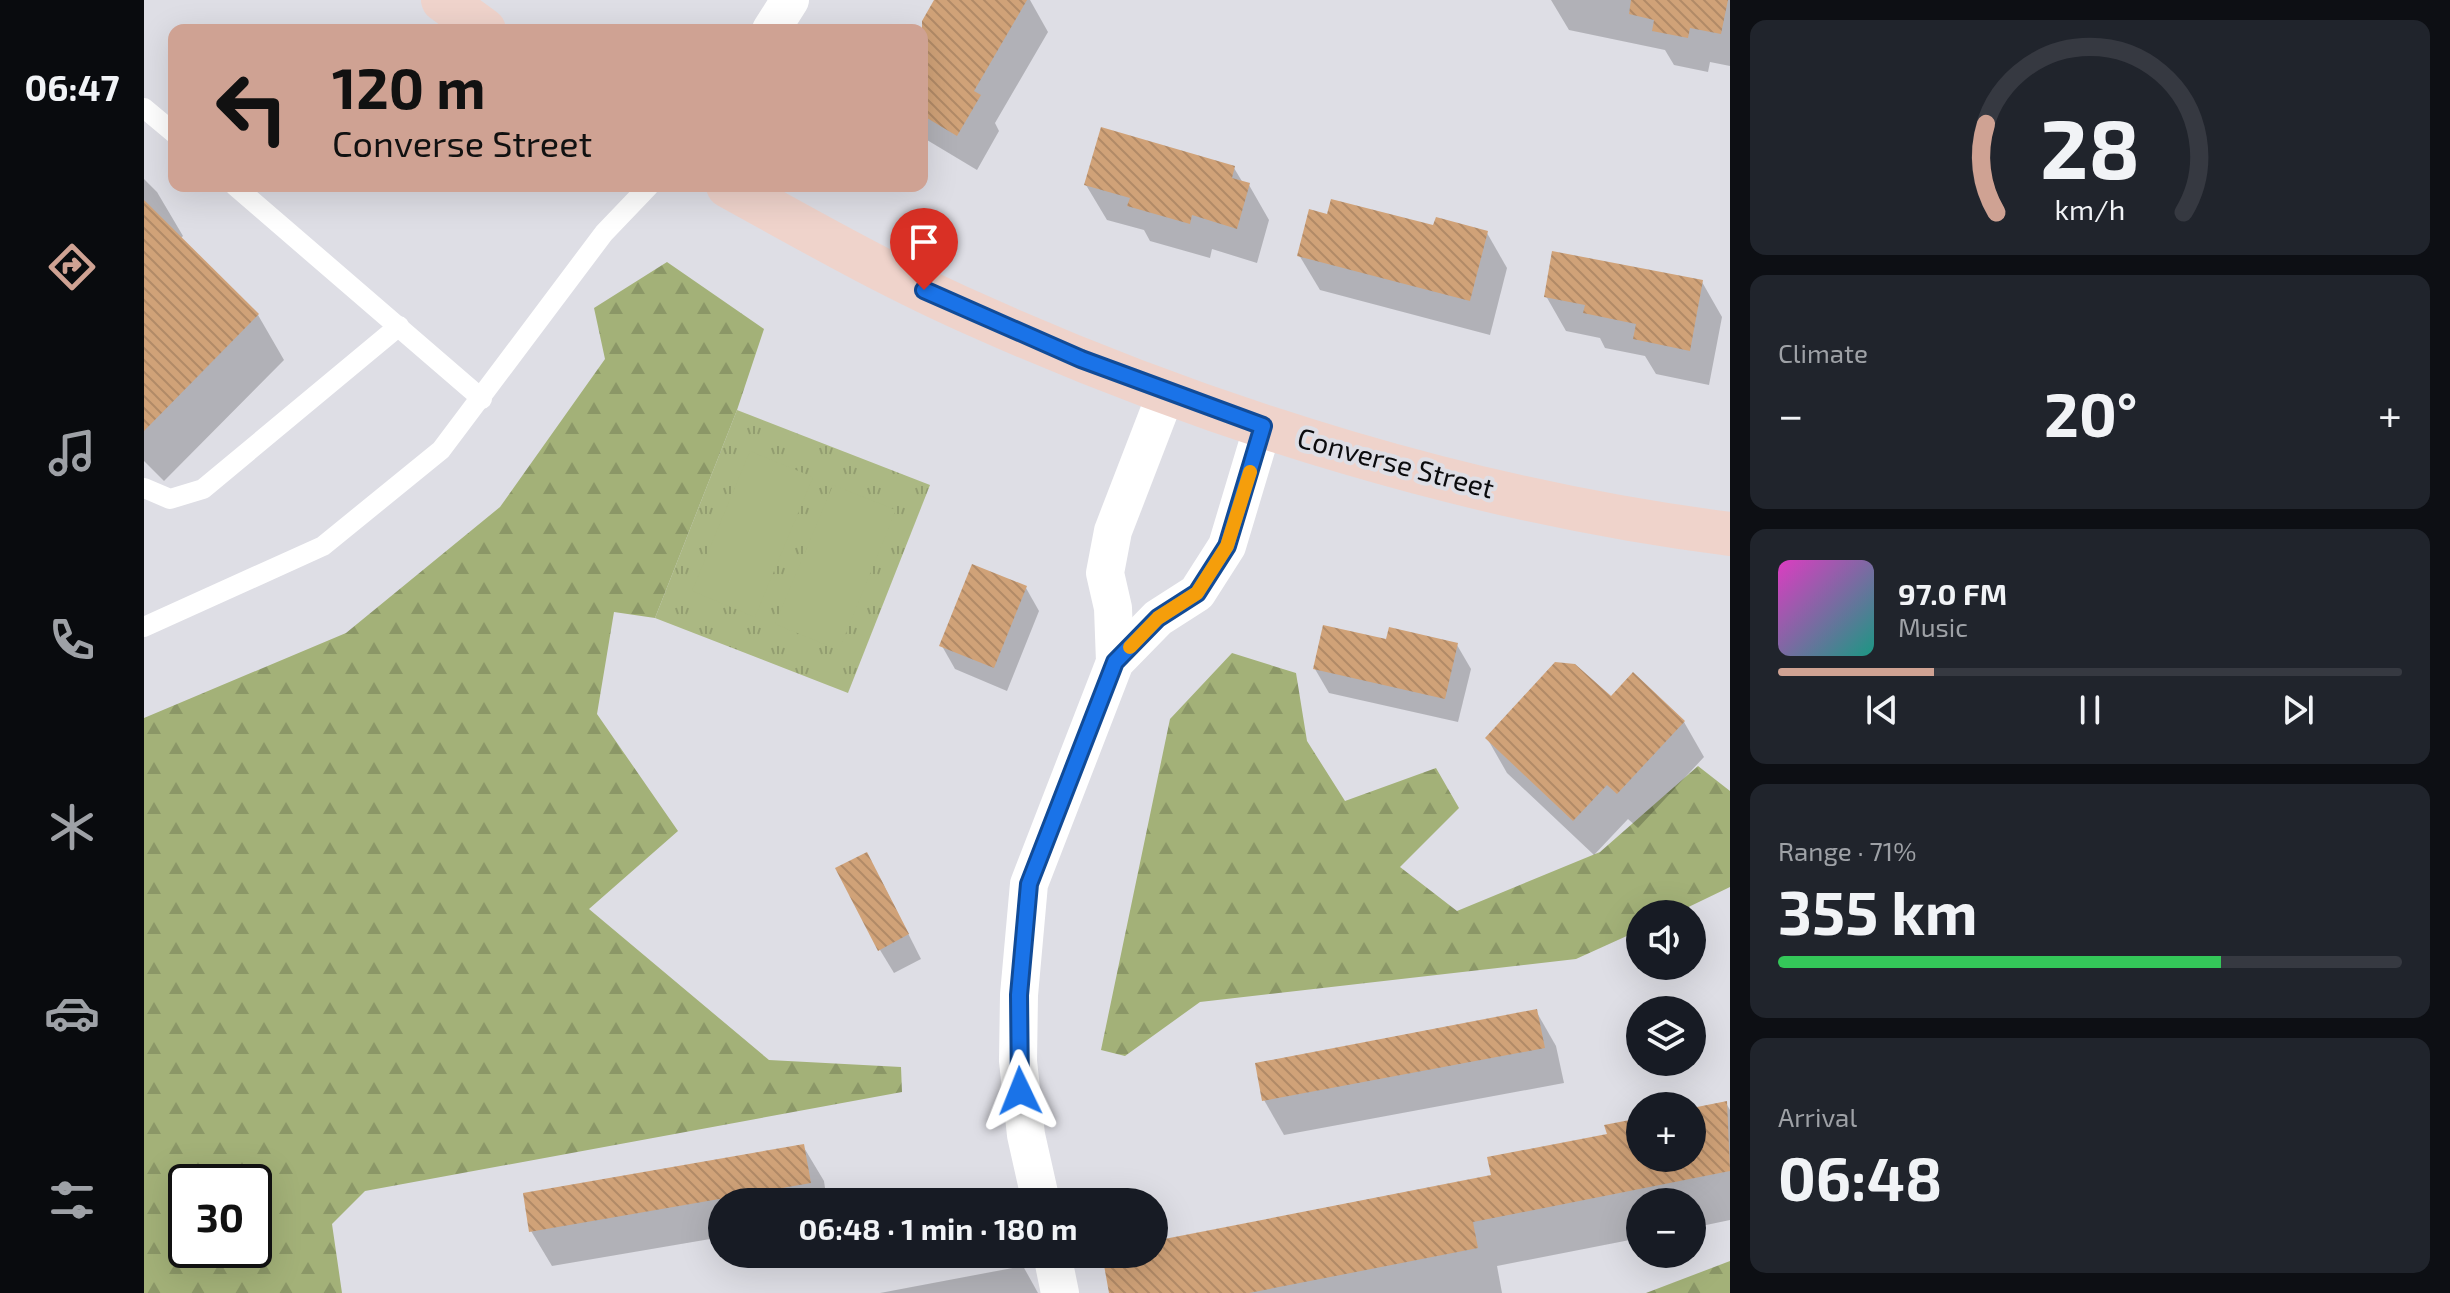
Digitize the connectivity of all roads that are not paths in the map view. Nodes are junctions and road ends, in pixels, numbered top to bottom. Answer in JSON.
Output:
{"nodes":[{"id":1,"x":443,"y":0,"type":"edge"},
{"id":2,"x":790,"y":0,"type":"edge"},
{"id":3,"x":476,"y":24,"type":"edge"},
{"id":4,"x":775,"y":24,"type":"edge"},
{"id":5,"x":144,"y":108,"type":"edge"},
{"id":6,"x":168,"y":128,"type":"edge"},
{"id":7,"x":242,"y":192,"type":"edge"},
{"id":8,"x":643,"y":192,"type":"edge"},
{"id":9,"x":739,"y":192,"type":"edge"},
{"id":10,"x":399,"y":326,"type":"junction"},
{"id":11,"x":1167,"y":391,"type":"junction"},
{"id":12,"x":482,"y":399,"type":"junction"},
{"id":13,"x":1263,"y":426,"type":"junction"},
{"id":14,"x":144,"y":488,"type":"edge"},
{"id":15,"x":1730,"y":534,"type":"edge"},
{"id":16,"x":144,"y":627,"type":"edge"},
{"id":17,"x":1115,"y":662,"type":"junction"},
{"id":18,"x":1038,"y":1188,"type":"edge"},
{"id":19,"x":1055,"y":1268,"type":"edge"},
{"id":20,"x":1060,"y":1293,"type":"edge"}],
"edges":[{"from":1,"to":3,"type":"main road"},
{"from":2,"to":4,"type":"street"},
{"from":5,"to":6,"type":"lane"},
{"from":7,"to":10,"type":"lane"},
{"from":8,"to":12,"type":"lane"},
{"from":9,"to":11,"type":"main road","name":"Converse Street"},
{"from":10,"to":12,"type":"lane"},
{"from":10,"to":14,"type":"lane"},
{"from":11,"to":13,"type":"main road","name":"Converse Street"},
{"from":11,"to":17,"type":"street"},
{"from":12,"to":16,"type":"lane"},
{"from":13,"to":15,"type":"main road","name":"Converse Street"},
{"from":13,"to":17,"type":"street"},
{"from":17,"to":18,"type":"street"},
{"from":19,"to":20,"type":"street"}]}
